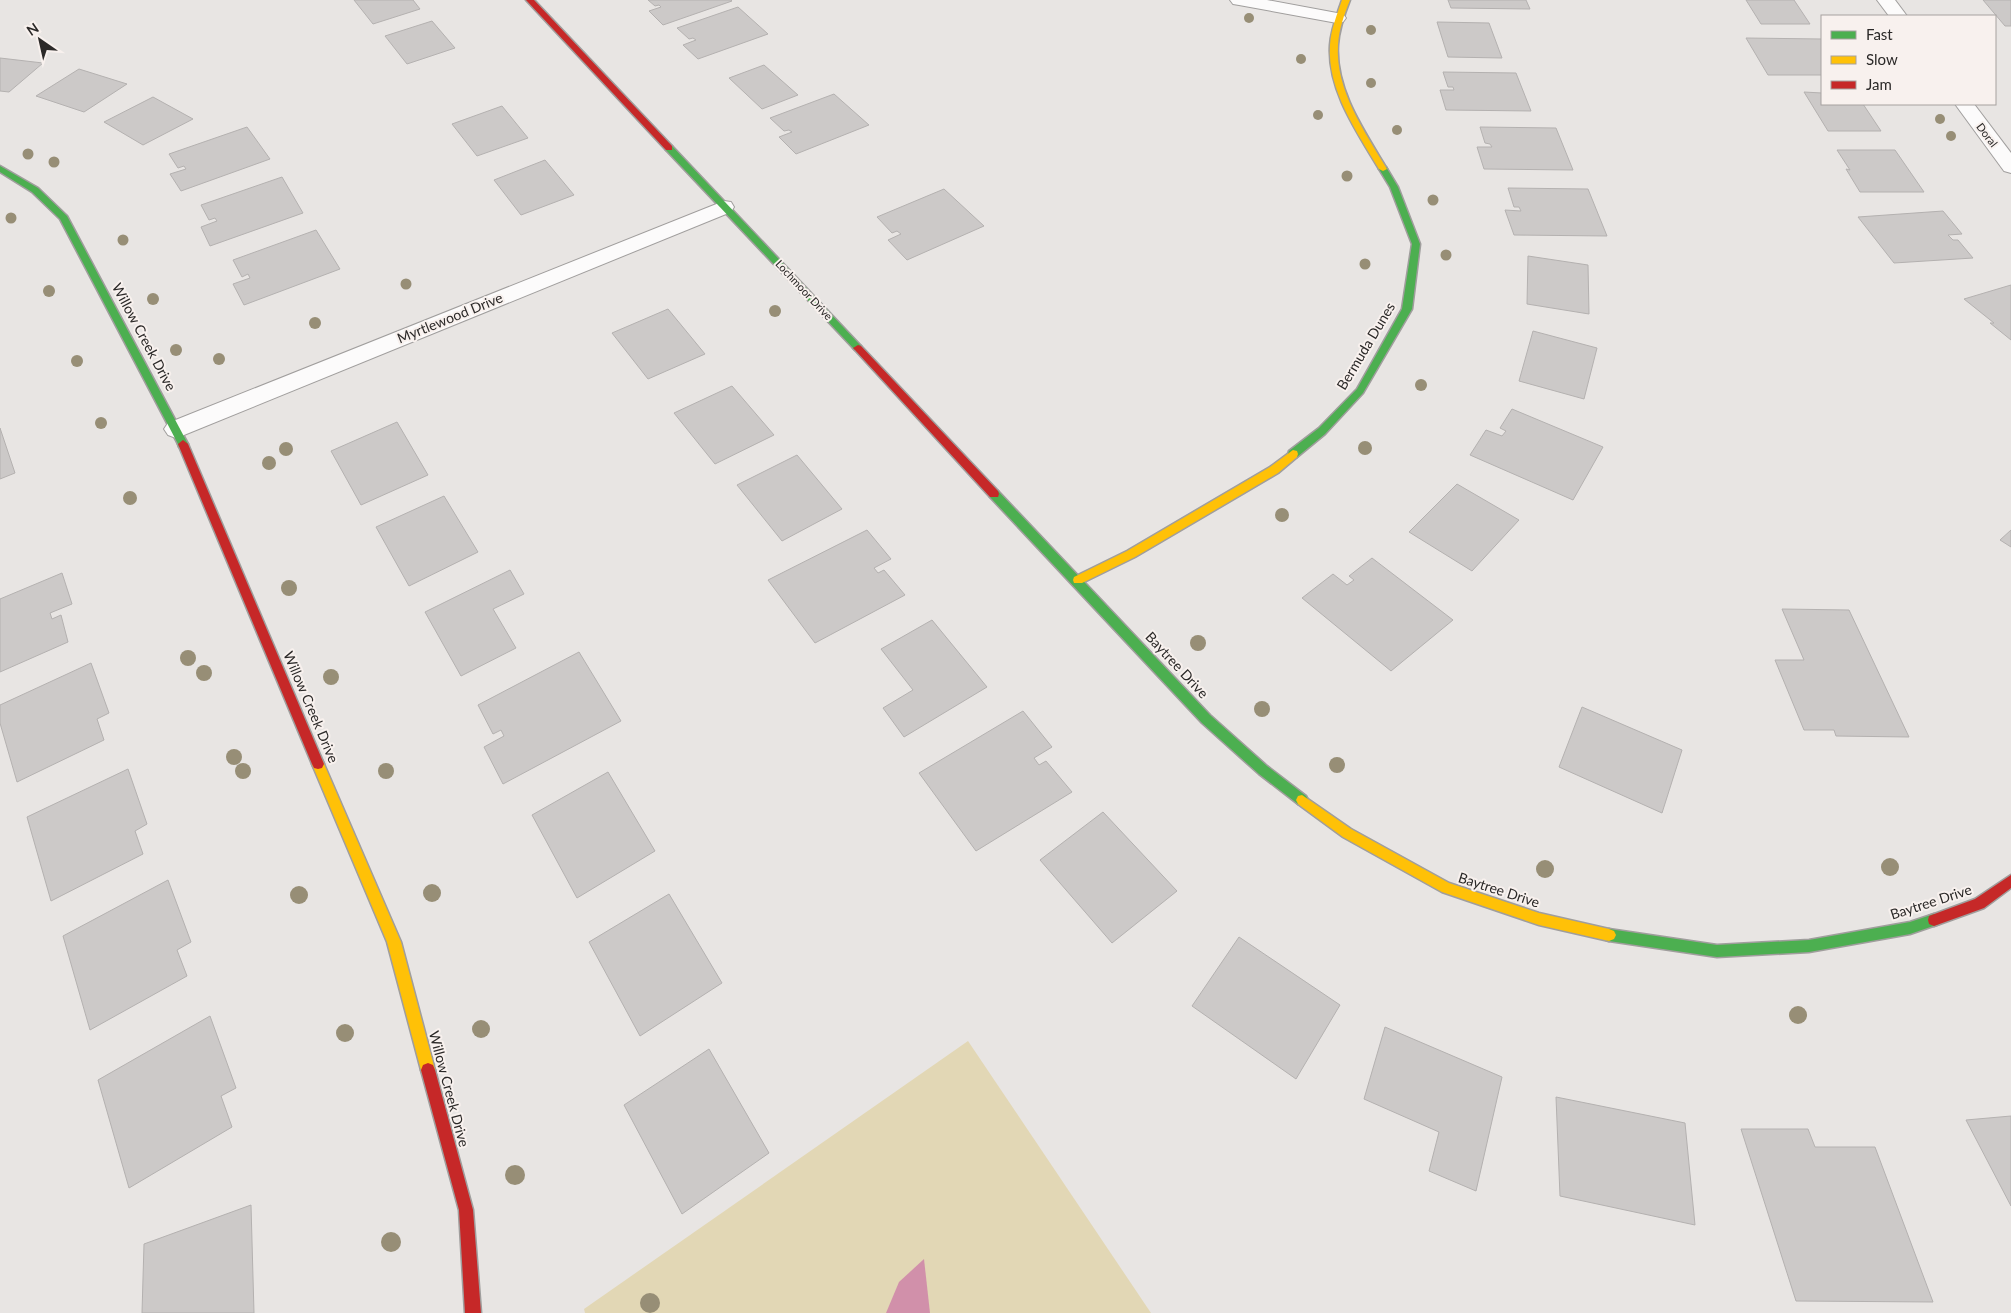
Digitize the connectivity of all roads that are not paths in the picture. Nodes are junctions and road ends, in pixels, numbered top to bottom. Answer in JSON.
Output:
{"nodes":[{"id":1,"x":530,"y":0,"type":"edge"},
{"id":2,"x":1239,"y":0,"type":"edge"},
{"id":3,"x":1346,"y":0,"type":"edge"},
{"id":4,"x":1886,"y":0,"type":"edge"},
{"id":5,"x":1897,"y":15,"type":"edge"},
{"id":6,"x":1337,"y":18,"type":"junction"},
{"id":7,"x":1965,"y":105,"type":"edge"},
{"id":8,"x":2011,"y":166,"type":"edge"},
{"id":9,"x":0,"y":168,"type":"edge"},
{"id":10,"x":724,"y":207,"type":"junction"},
{"id":11,"x":176,"y":429,"type":"junction"},
{"id":12,"x":1078,"y":580,"type":"junction"},
{"id":13,"x":2011,"y":881,"type":"edge"},
{"id":14,"x":473,"y":1313,"type":"edge"}],
"edges":[{"from":1,"to":10,"type":"street","name":"Lochmoor Drive"},
{"from":2,"to":6,"type":"street"},
{"from":3,"to":6,"type":"street","name":"Bermuda Dunes"},
{"from":4,"to":5,"type":"street"},
{"from":6,"to":12,"type":"street","name":"Bermuda Dunes"},
{"from":7,"to":8,"type":"street","name":"Doral"},
{"from":9,"to":11,"type":"street","name":"Willow Creek Drive"},
{"from":10,"to":11,"type":"street","name":"Myrtlewood Drive"},
{"from":10,"to":12,"type":"street","name":"Lochmoor Drive"},
{"from":11,"to":14,"type":"street","name":"Willow Creek Drive"},
{"from":12,"to":13,"type":"street","name":"Baytree Drive"}]}
